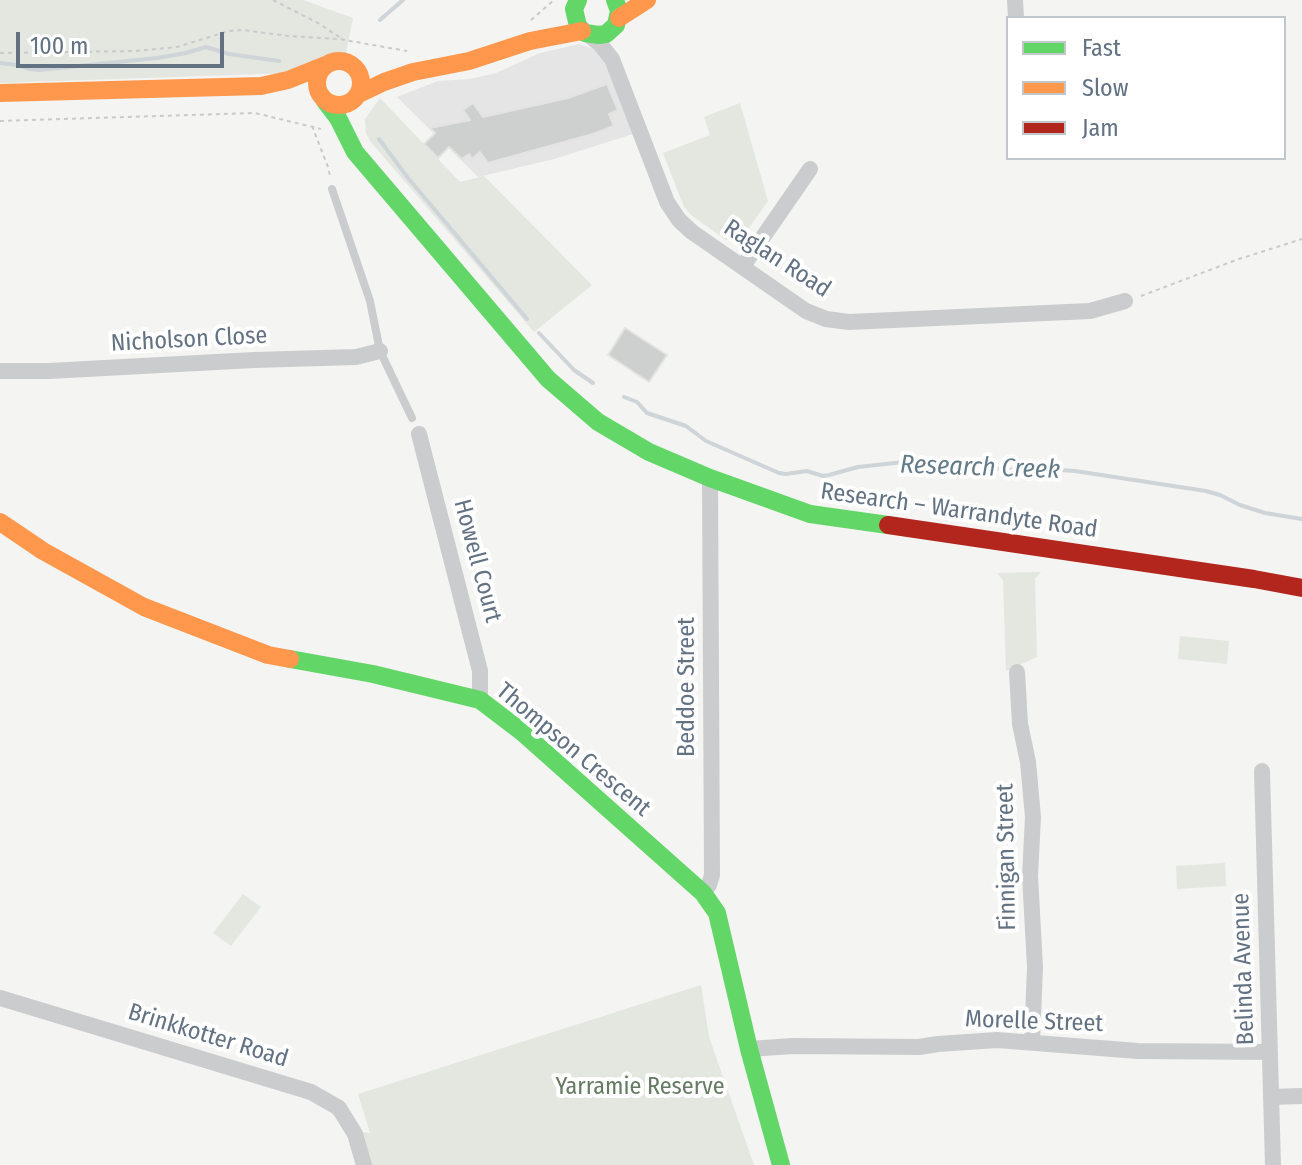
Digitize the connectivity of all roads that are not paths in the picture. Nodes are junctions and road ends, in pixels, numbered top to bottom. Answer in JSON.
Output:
{"nodes":[{"id":1,"x":647,"y":0,"type":"edge"},
{"id":2,"x":577,"y":2,"type":"edge"},
{"id":3,"x":617,"y":14,"type":"edge"},
{"id":4,"x":584,"y":32,"type":"junction"},
{"id":5,"x":528,"y":33,"type":"junction"},
{"id":6,"x":612,"y":59,"type":"junction"},
{"id":7,"x":328,"y":64,"type":"junction"},
{"id":8,"x":350,"y":64,"type":"junction"},
{"id":9,"x":413,"y":72,"type":"junction"},
{"id":10,"x":261,"y":86,"type":"junction"},
{"id":11,"x":0,"y":93,"type":"edge"},
{"id":12,"x":358,"y":94,"type":"junction"},
{"id":13,"x":324,"y":100,"type":"junction"},
{"id":14,"x":360,"y":157,"type":"junction"},
{"id":15,"x":810,"y":169,"type":"dead end"},
{"id":16,"x":332,"y":189,"type":"road end"},
{"id":17,"x":743,"y":266,"type":"junction"},
{"id":18,"x":1125,"y":301,"type":"road end"},
{"id":19,"x":380,"y":351,"type":"junction"},
{"id":20,"x":0,"y":371,"type":"edge"},
{"id":21,"x":412,"y":418,"type":"dead end"},
{"id":22,"x":419,"y":434,"type":"dead end"},
{"id":23,"x":710,"y":478,"type":"junction"},
{"id":24,"x":0,"y":522,"type":"edge"},
{"id":25,"x":1302,"y":588,"type":"edge"},
{"id":26,"x":1017,"y":672,"type":"dead end"},
{"id":27,"x":480,"y":700,"type":"junction"},
{"id":28,"x":1262,"y":771,"type":"dead end"},
{"id":29,"x":703,"y":893,"type":"junction"},
{"id":30,"x":0,"y":998,"type":"edge"},
{"id":31,"x":1032,"y":1042,"type":"junction"},
{"id":32,"x":749,"y":1049,"type":"junction"},
{"id":33,"x":1270,"y":1052,"type":"junction"},
{"id":34,"x":1302,"y":1096,"type":"edge"},
{"id":35,"x":1271,"y":1097,"type":"junction"},
{"id":36,"x":364,"y":1165,"type":"edge"},
{"id":37,"x":781,"y":1165,"type":"edge"},
{"id":38,"x":1273,"y":1165,"type":"edge"}],
"edges":[{"from":1,"to":3,"type":"main road"},
{"from":2,"to":4,"type":"main road"},
{"from":2,"to":5,"type":"main road"},
{"from":3,"to":4,"type":"main road"},
{"from":3,"to":6,"type":"street","name":"Raglan Road"},
{"from":4,"to":5,"type":"main road"},
{"from":4,"to":6,"type":"street","name":"Raglan Road"},
{"from":5,"to":9,"type":"main road"},
{"from":6,"to":17,"type":"street","name":"Raglan Road"},
{"from":7,"to":8,"type":"main road"},
{"from":7,"to":10,"type":"main road"},
{"from":7,"to":13,"type":"main road"},
{"from":8,"to":9,"type":"main road"},
{"from":8,"to":12,"type":"main road"},
{"from":9,"to":12,"type":"main road"},
{"from":10,"to":11,"type":"main road"},
{"from":10,"to":13,"type":"main road"},
{"from":12,"to":13,"type":"main road"},
{"from":12,"to":14,"type":"main road"},
{"from":13,"to":14,"type":"main road","name":"Research – Warrandyte Road"},
{"from":14,"to":23,"type":"main road","name":"Research – Warrandyte Road"},
{"from":15,"to":17,"type":"street"},
{"from":16,"to":19,"type":"lane"},
{"from":17,"to":18,"type":"street","name":"Raglan Road"},
{"from":19,"to":20,"type":"street","name":"Nicholson Close"},
{"from":19,"to":21,"type":"lane"},
{"from":22,"to":27,"type":"street","name":"Howell Court"},
{"from":23,"to":25,"type":"main road","name":"Research – Warrandyte Road"},
{"from":23,"to":29,"type":"street","name":"Beddoe Street"},
{"from":24,"to":27,"type":"main road","name":"Thompson Crescent"},
{"from":26,"to":31,"type":"street","name":"Finnigan Street"},
{"from":27,"to":29,"type":"main road","name":"Thompson Crescent"},
{"from":28,"to":33,"type":"street","name":"Belinda Avenue"},
{"from":29,"to":32,"type":"main road","name":"Thompson Crescent"},
{"from":30,"to":36,"type":"street","name":"Brinkkotter Road"},
{"from":31,"to":32,"type":"street","name":"Morelle Street"},
{"from":31,"to":33,"type":"street","name":"Morelle Street"},
{"from":32,"to":37,"type":"main road","name":"Thompson Crescent"},
{"from":33,"to":35,"type":"street","name":"Belinda Avenue"},
{"from":34,"to":35,"type":"street"},
{"from":35,"to":38,"type":"street","name":"Belinda Avenue"}]}
